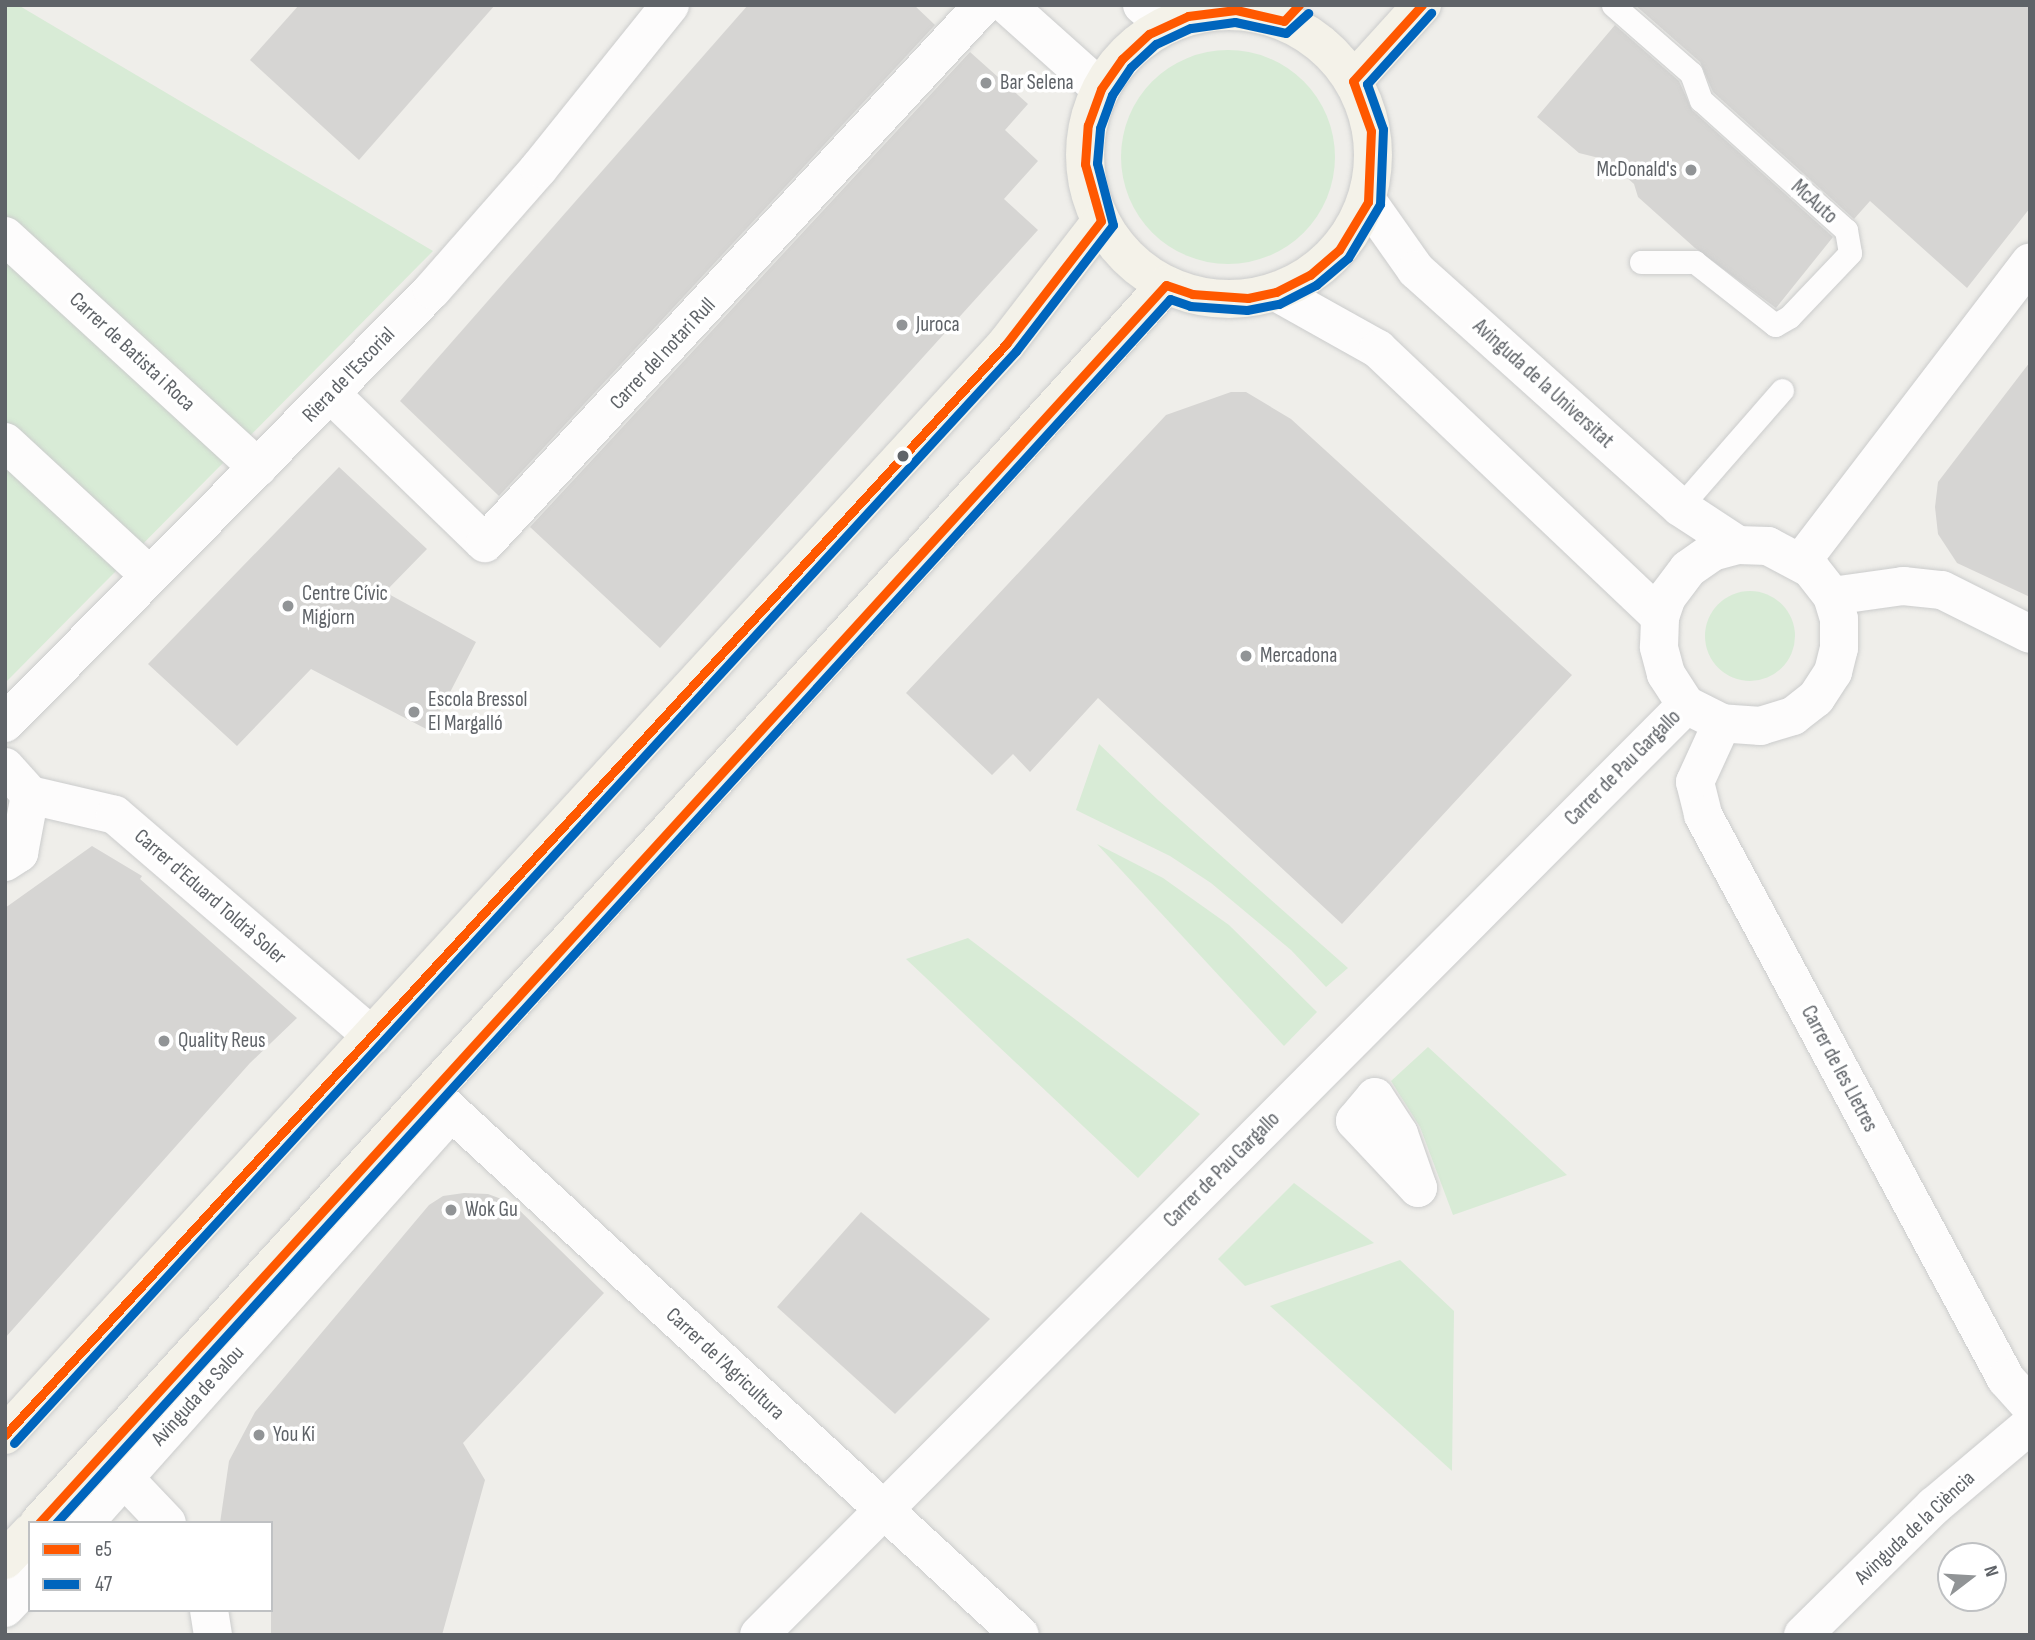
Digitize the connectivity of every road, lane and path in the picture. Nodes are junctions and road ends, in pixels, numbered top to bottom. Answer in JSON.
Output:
{"nodes":[{"id":1,"x":670,"y":5,"type":"edge"},
{"id":2,"x":983,"y":5,"type":"edge"},
{"id":3,"x":1007,"y":5,"type":"edge"},
{"id":4,"x":1422,"y":5,"type":"edge"},
{"id":5,"x":1612,"y":5,"type":"edge"},
{"id":6,"x":1292,"y":13,"type":"edge"},
{"id":7,"x":1154,"y":15,"type":"edge"},
{"id":8,"x":1353,"y":81,"type":"junction"},
{"id":9,"x":1101,"y":89,"type":"junction"},
{"id":10,"x":1368,"y":202,"type":"junction"},
{"id":11,"x":1101,"y":221,"type":"junction"},
{"id":12,"x":5,"y":236,"type":"edge"},
{"id":13,"x":1641,"y":261,"type":"dead end"},
{"id":14,"x":2030,"y":263,"type":"edge"},
{"id":15,"x":1166,"y":285,"type":"junction"},
{"id":16,"x":1276,"y":292,"type":"junction"},
{"id":17,"x":1782,"y":390,"type":"dead end"},
{"id":18,"x":331,"y":394,"type":"junction"},
{"id":19,"x":5,"y":442,"type":"edge"},
{"id":20,"x":258,"y":468,"type":"junction"},
{"id":21,"x":1680,"y":507,"type":"junction"},
{"id":22,"x":1738,"y":545,"type":"junction"},
{"id":23,"x":1801,"y":562,"type":"junction"},
{"id":24,"x":150,"y":576,"type":"junction"},
{"id":25,"x":1832,"y":596,"type":"junction"},
{"id":26,"x":1660,"y":617,"type":"junction"},
{"id":27,"x":2030,"y":634,"type":"edge"},
{"id":28,"x":1686,"y":705,"type":"junction"},
{"id":29,"x":5,"y":723,"type":"edge"},
{"id":30,"x":1723,"y":723,"type":"junction"},
{"id":31,"x":5,"y":767,"type":"edge"},
{"id":32,"x":30,"y":795,"type":"junction"},
{"id":33,"x":5,"y":862,"type":"edge"},
{"id":34,"x":372,"y":1037,"type":"junction"},
{"id":35,"x":441,"y":1103,"type":"junction"},
{"id":36,"x":2030,"y":1406,"type":"edge"},
{"id":37,"x":2030,"y":1425,"type":"edge"},
{"id":38,"x":5,"y":1435,"type":"edge"},
{"id":39,"x":124,"y":1478,"type":"junction"},
{"id":40,"x":884,"y":1510,"type":"junction"},
{"id":41,"x":41,"y":1521,"type":"edge"},
{"id":42,"x":85,"y":1521,"type":"edge"},
{"id":43,"x":165,"y":1521,"type":"edge"},
{"id":44,"x":28,"y":1535,"type":"edge"},
{"id":45,"x":5,"y":1560,"type":"edge"},
{"id":46,"x":28,"y":1583,"type":"edge"},
{"id":47,"x":5,"y":1608,"type":"edge"},
{"id":48,"x":209,"y":1612,"type":"edge"},
{"id":49,"x":213,"y":1635,"type":"edge"},
{"id":50,"x":760,"y":1635,"type":"edge"},
{"id":51,"x":1020,"y":1635,"type":"edge"},
{"id":52,"x":1803,"y":1635,"type":"edge"}],
"edges":[{"from":1,"to":18,"type":"street","name":"Riera de l'Escorial"},
{"from":2,"to":18,"type":"street","name":"Carrer del notari Rull"},
{"from":3,"to":9,"type":"street"},
{"from":4,"to":8,"type":"main road"},
{"from":5,"to":13,"type":"lane","name":"McAuto"},
{"from":6,"to":7,"type":"main road"},
{"from":6,"to":8,"type":"main road"},
{"from":7,"to":9,"type":"main road"},
{"from":8,"to":10,"type":"main road"},
{"from":9,"to":11,"type":"main road"},
{"from":10,"to":16,"type":"main road"},
{"from":10,"to":21,"type":"street","name":"Avinguda de la Universitat"},
{"from":11,"to":15,"type":"main road"},
{"from":11,"to":34,"type":"main road"},
{"from":12,"to":20,"type":"street","name":"Carrer de Batista i Roca"},
{"from":14,"to":23,"type":"street"},
{"from":15,"to":16,"type":"main road"},
{"from":15,"to":35,"type":"main road"},
{"from":16,"to":26,"type":"street"},
{"from":17,"to":21,"type":"lane"},
{"from":18,"to":20,"type":"street","name":"Riera de l'Escorial"},
{"from":19,"to":24,"type":"street"},
{"from":20,"to":24,"type":"street","name":"Riera de l'Escorial"},
{"from":21,"to":22,"type":"street","name":"Avinguda de la Universitat"},
{"from":22,"to":23,"type":"street"},
{"from":22,"to":26,"type":"street"},
{"from":23,"to":25,"type":"street"},
{"from":24,"to":29,"type":"street","name":"Riera de l'Escorial"},
{"from":25,"to":27,"type":"street"},
{"from":25,"to":30,"type":"street"},
{"from":26,"to":28,"type":"street"},
{"from":28,"to":30,"type":"street"},
{"from":28,"to":40,"type":"street","name":"Carrer de Pau Gargallo"},
{"from":30,"to":36,"type":"street","name":"Carrer de les Lletres"},
{"from":31,"to":32,"type":"street"},
{"from":32,"to":33,"type":"street"},
{"from":32,"to":34,"type":"street","name":"Carrer d'Eduard Toldrà Soler"},
{"from":34,"to":38,"type":"main road"},
{"from":35,"to":39,"type":"street","name":"Avinguda de Salou"},
{"from":35,"to":40,"type":"street","name":"Carrer de l'Agricultura"},
{"from":35,"to":41,"type":"main road"},
{"from":37,"to":52,"type":"street","name":"Avinguda de la Ciència"},
{"from":39,"to":42,"type":"street","name":"Avinguda de Salou"},
{"from":39,"to":43,"type":"street"},
{"from":40,"to":50,"type":"street","name":"Carrer de Pau Gargallo"},
{"from":40,"to":51,"type":"street","name":"Carrer de l'Agricultura"},
{"from":44,"to":45,"type":"main road"},
{"from":46,"to":47,"type":"street"},
{"from":48,"to":49,"type":"street"}]}
